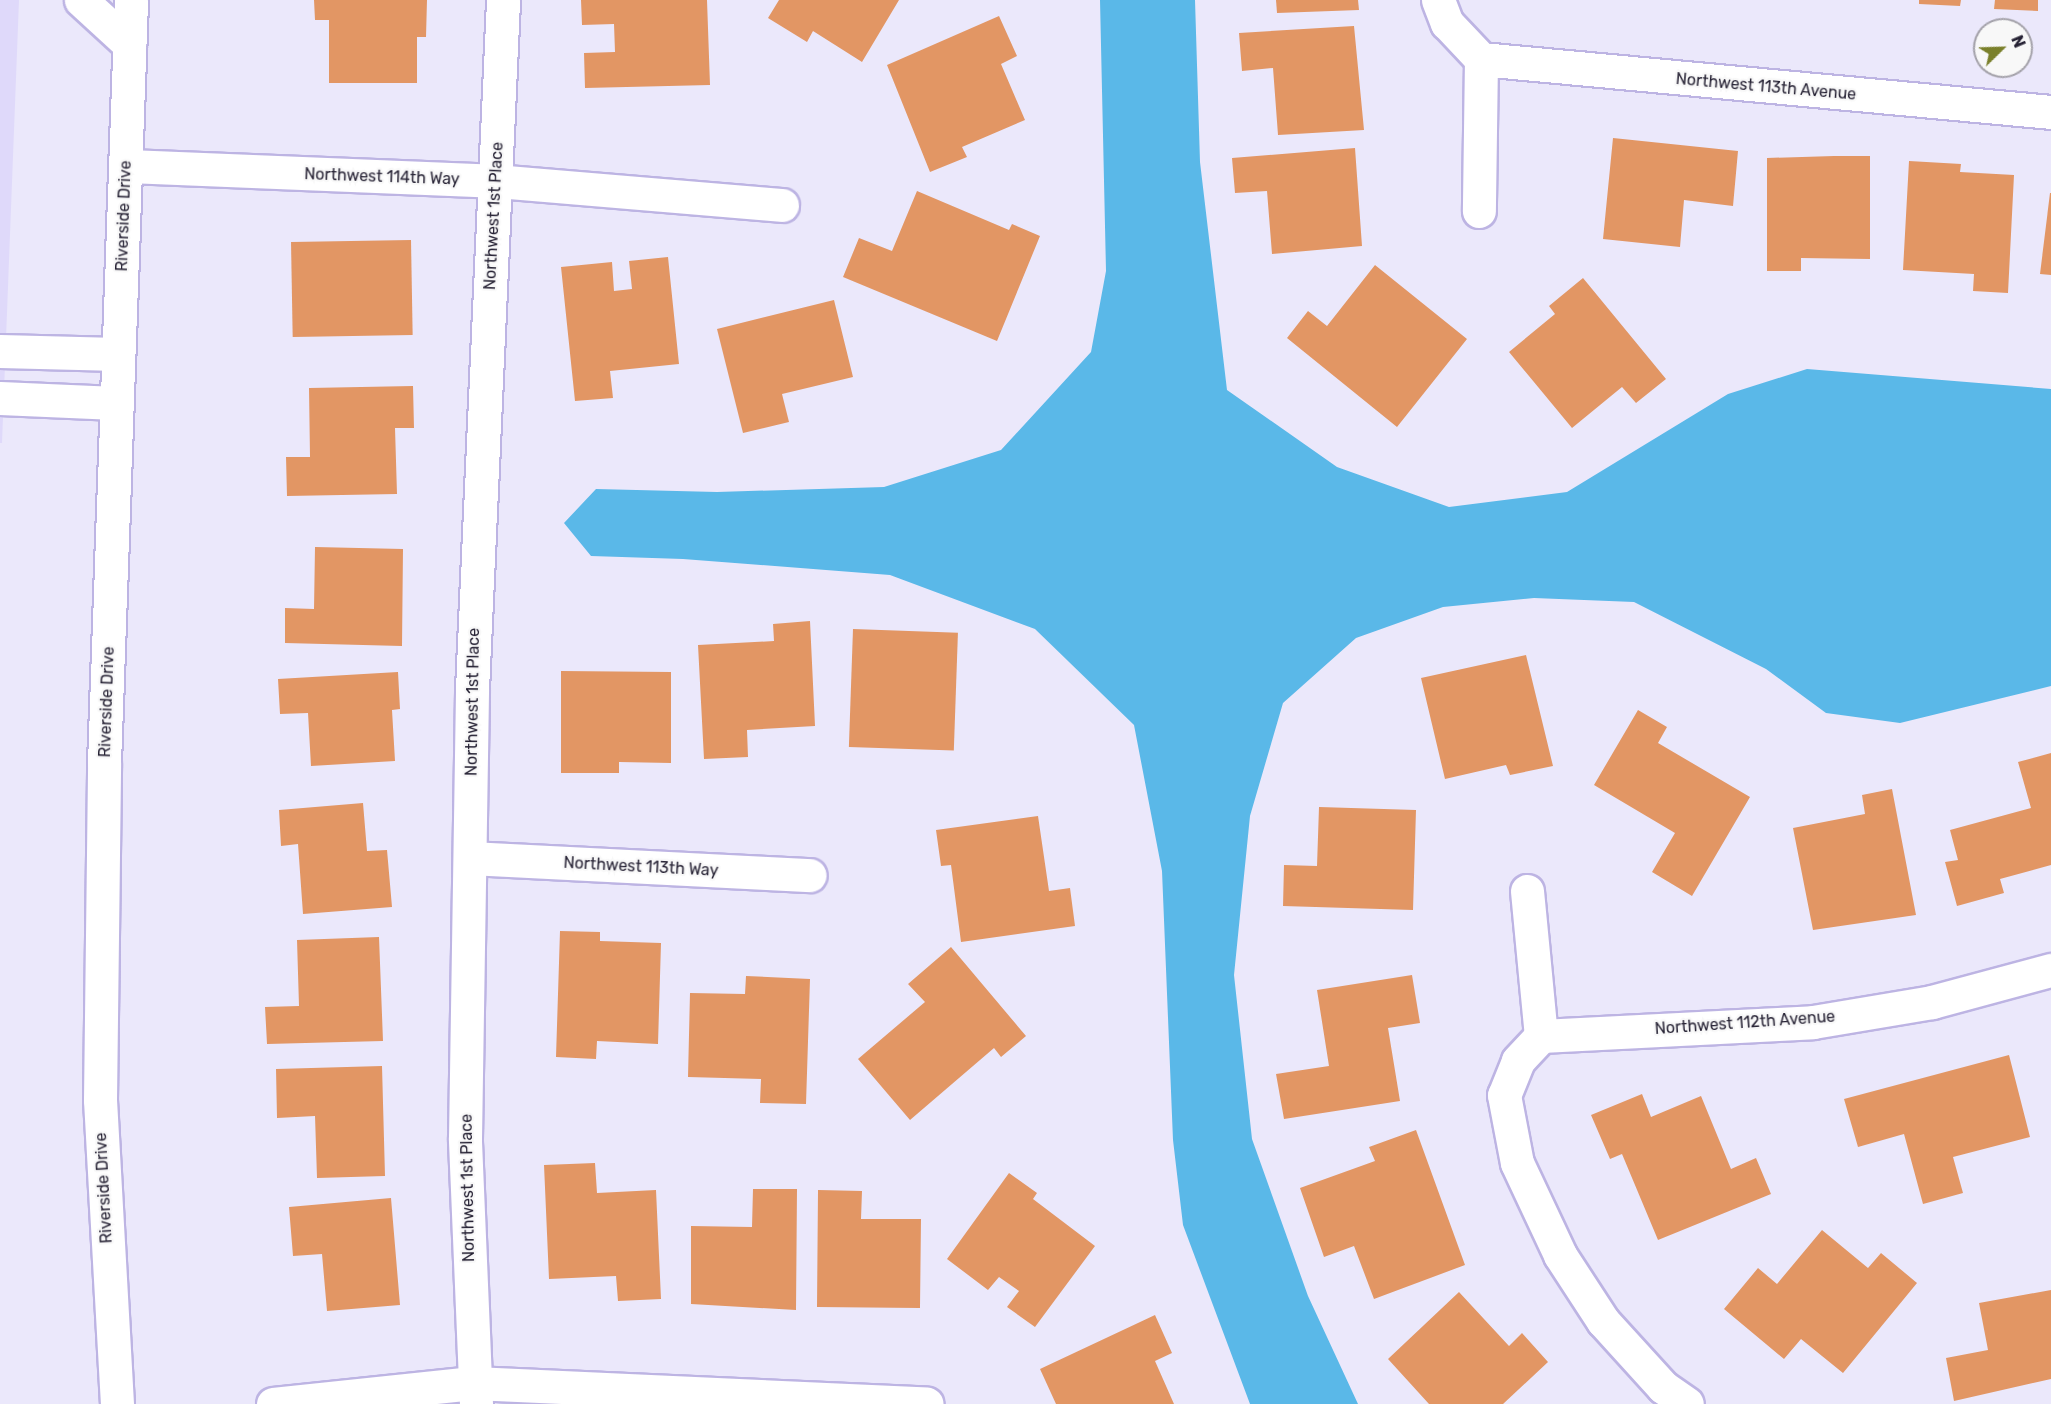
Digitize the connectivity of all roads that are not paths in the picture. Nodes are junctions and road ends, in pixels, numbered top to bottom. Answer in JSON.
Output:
{"nodes":[{"id":1,"x":81,"y":0,"type":"edge"},
{"id":2,"x":131,"y":0,"type":"edge"},
{"id":3,"x":503,"y":0,"type":"edge"},
{"id":4,"x":1438,"y":0,"type":"edge"},
{"id":5,"x":129,"y":44,"type":"junction"},
{"id":6,"x":1481,"y":59,"type":"junction"},
{"id":7,"x":2051,"y":112,"type":"edge"},
{"id":8,"x":126,"y":166,"type":"junction"},
{"id":9,"x":496,"y":181,"type":"junction"},
{"id":10,"x":782,"y":204,"type":"dead end"},
{"id":11,"x":1479,"y":211,"type":"dead end"},
{"id":12,"x":0,"y":351,"type":"edge"},
{"id":13,"x":118,"y":354,"type":"junction"},
{"id":14,"x":0,"y":398,"type":"edge"},
{"id":15,"x":116,"y":403,"type":"junction"},
{"id":16,"x":471,"y":858,"type":"junction"},
{"id":17,"x":810,"y":875,"type":"dead end"},
{"id":18,"x":1527,"y":891,"type":"dead end"},
{"id":19,"x":2051,"y":970,"type":"edge"},
{"id":20,"x":1541,"y":1036,"type":"junction"},
{"id":21,"x":474,"y":1394,"type":"edge"},
{"id":22,"x":117,"y":1404,"type":"edge"},
{"id":23,"x":273,"y":1404,"type":"edge"},
{"id":24,"x":927,"y":1404,"type":"edge"},
{"id":25,"x":1687,"y":1404,"type":"edge"}],
"edges":[{"from":1,"to":5,"type":"street"},
{"from":2,"to":5,"type":"street","name":"Riverside Drive"},
{"from":3,"to":9,"type":"street","name":"Northwest 1st Place"},
{"from":4,"to":6,"type":"street"},
{"from":5,"to":8,"type":"street","name":"Riverside Drive"},
{"from":6,"to":7,"type":"street","name":"Northwest 113th Avenue"},
{"from":6,"to":11,"type":"street"},
{"from":8,"to":9,"type":"street","name":"Northwest 114th Way"},
{"from":8,"to":13,"type":"street","name":"Riverside Drive"},
{"from":9,"to":10,"type":"street","name":"Northwest 114th Way"},
{"from":9,"to":16,"type":"street","name":"Northwest 1st Place"},
{"from":12,"to":13,"type":"street"},
{"from":13,"to":15,"type":"street","name":"Riverside Drive"},
{"from":14,"to":15,"type":"street"},
{"from":15,"to":22,"type":"street","name":"Riverside Drive"},
{"from":16,"to":17,"type":"street","name":"Northwest 113th Way"},
{"from":16,"to":21,"type":"street","name":"Northwest 1st Place"},
{"from":18,"to":20,"type":"street"},
{"from":19,"to":20,"type":"street","name":"Northwest 112th Avenue"},
{"from":20,"to":25,"type":"street"},
{"from":21,"to":23,"type":"street"},
{"from":21,"to":24,"type":"street"}]}
